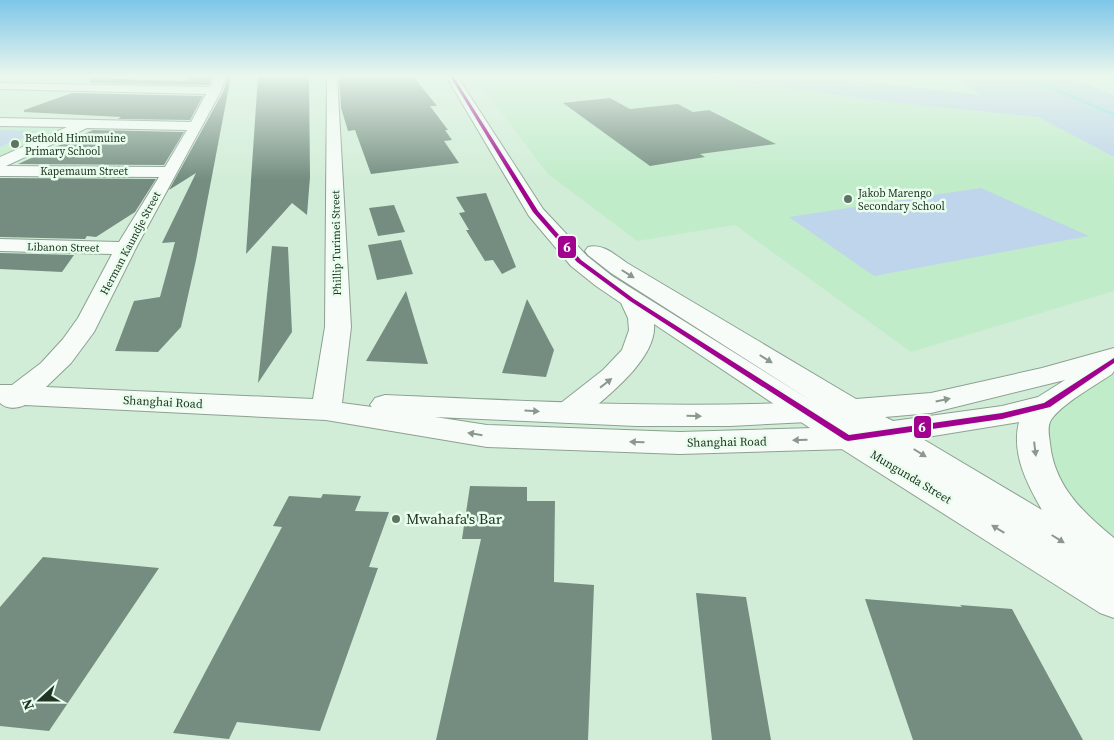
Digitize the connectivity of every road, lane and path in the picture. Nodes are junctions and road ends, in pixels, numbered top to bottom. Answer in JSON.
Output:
{"nodes":[{"id":1,"x":203,"y":111,"type":"edge"},
{"id":2,"x":333,"y":111,"type":"edge"},
{"id":3,"x":473,"y":111,"type":"edge"},
{"id":4,"x":0,"y":122,"type":"edge"},
{"id":5,"x":87,"y":124,"type":"junction"},
{"id":6,"x":195,"y":126,"type":"junction"},
{"id":7,"x":0,"y":163,"type":"edge"},
{"id":8,"x":0,"y":171,"type":"edge"},
{"id":9,"x":169,"y":172,"type":"junction"},
{"id":10,"x":513,"y":173,"type":"junction"},
{"id":11,"x":0,"y":245,"type":"edge"},
{"id":12,"x":125,"y":248,"type":"junction"},
{"id":13,"x":632,"y":300,"type":"junction"},
{"id":14,"x":1114,"y":356,"type":"edge"},
{"id":15,"x":1114,"y":360,"type":"edge"},
{"id":16,"x":6,"y":399,"type":"edge"},
{"id":17,"x":1047,"y":405,"type":"junction"},
{"id":18,"x":326,"y":410,"type":"junction"},
{"id":19,"x":808,"y":412,"type":"junction"},
{"id":20,"x":568,"y":413,"type":"junction"},
{"id":21,"x":849,"y":424,"type":"junction"},
{"id":22,"x":888,"y":433,"type":"junction"},
{"id":23,"x":1114,"y":561,"type":"edge"},
{"id":24,"x":1114,"y":573,"type":"edge"},
{"id":25,"x":1114,"y":600,"type":"edge"}],
"edges":[{"from":1,"to":6,"type":"street","name":"Herman Kaundje Street"},
{"from":2,"to":18,"type":"street","name":"Phillip Turimei Street"},
{"from":3,"to":10,"type":"street","name":"Mungunda Street"},
{"from":4,"to":5,"type":"street"},
{"from":5,"to":6,"type":"street"},
{"from":5,"to":7,"type":"street"},
{"from":6,"to":9,"type":"street","name":"Herman Kaundje Street"},
{"from":8,"to":9,"type":"street","name":"Kapemaum Street"},
{"from":9,"to":12,"type":"street","name":"Herman Kaundje Street"},
{"from":10,"to":13,"type":"street","name":"Mungunda Street"},
{"from":10,"to":21,"type":"street","name":"Mungunda Street","one_way":true},
{"from":11,"to":12,"type":"street","name":"Libanon Street"},
{"from":12,"to":16,"type":"street","name":"Herman Kaundje Street"},
{"from":13,"to":19,"type":"street","name":"Mungunda Street"},
{"from":20,"to":13,"type":"street","one_way":true},
{"from":21,"to":14,"type":"street","name":"Shanghai Road","one_way":true},
{"from":15,"to":17,"type":"street","name":"Shanghai Road"},
{"from":16,"to":18,"type":"street","name":"Shanghai Road"},
{"from":17,"to":22,"type":"street","name":"Shanghai Road"},
{"from":17,"to":23,"type":"street","one_way":true},
{"from":18,"to":20,"type":"street","name":"Shanghai Road","one_way":true},
{"from":21,"to":18,"type":"street","name":"Shanghai Road","one_way":true},
{"from":20,"to":19,"type":"street","name":"Shanghai Road","one_way":true},
{"from":19,"to":21,"type":"street","name":"Shanghai Road"},
{"from":21,"to":22,"type":"street","name":"Shanghai Road"},
{"from":25,"to":21,"type":"street","name":"Mungunda Street","one_way":true},
{"from":22,"to":24,"type":"street","name":"Mungunda Street","one_way":true}]}
